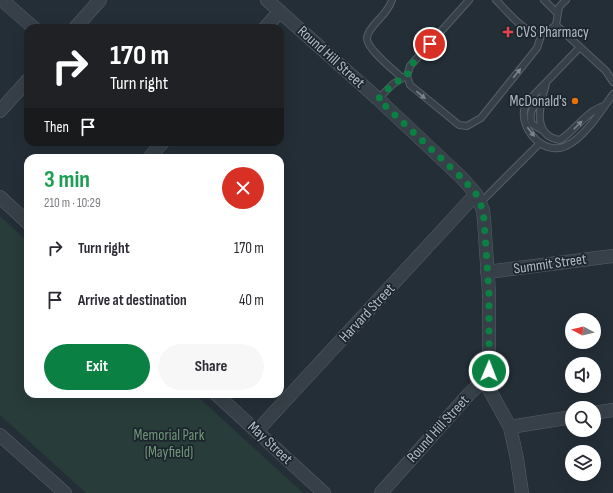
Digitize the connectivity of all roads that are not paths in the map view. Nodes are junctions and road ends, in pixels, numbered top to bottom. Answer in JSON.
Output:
{"nodes":[{"id":1,"x":2,"y":0,"type":"edge"},
{"id":2,"x":100,"y":0,"type":"edge"},
{"id":3,"x":267,"y":0,"type":"edge"},
{"id":4,"x":392,"y":0,"type":"edge"},
{"id":5,"x":469,"y":0,"type":"edge"},
{"id":6,"x":496,"y":0,"type":"edge"},
{"id":7,"x":544,"y":0,"type":"edge"},
{"id":8,"x":566,"y":0,"type":"edge"},
{"id":9,"x":280,"y":11,"type":"junction"},
{"id":10,"x":557,"y":13,"type":"junction"},
{"id":11,"x":29,"y":24,"type":"edge"},
{"id":12,"x":79,"y":24,"type":"edge"},
{"id":13,"x":269,"y":24,"type":"edge"},
{"id":14,"x":556,"y":25,"type":"junction"},
{"id":15,"x":542,"y":33,"type":"junction"},
{"id":16,"x":580,"y":47,"type":"junction"},
{"id":17,"x":405,"y":77,"type":"junction"},
{"id":18,"x":546,"y":82,"type":"junction"},
{"id":19,"x":613,"y":82,"type":"edge"},
{"id":20,"x":24,"y":84,"type":"edge"},
{"id":21,"x":613,"y":94,"type":"edge"},
{"id":22,"x":378,"y":99,"type":"junction"},
{"id":23,"x":542,"y":99,"type":"junction"},
{"id":24,"x":604,"y":106,"type":"junction"},
{"id":25,"x":0,"y":111,"type":"edge"},
{"id":26,"x":542,"y":130,"type":"junction"},
{"id":27,"x":540,"y":143,"type":"junction"},
{"id":28,"x":160,"y":146,"type":"edge"},
{"id":29,"x":152,"y":154,"type":"edge"},
{"id":30,"x":0,"y":197,"type":"edge"},
{"id":31,"x":478,"y":198,"type":"junction"},
{"id":32,"x":24,"y":219,"type":"edge"},
{"id":33,"x":613,"y":256,"type":"edge"},
{"id":34,"x":487,"y":272,"type":"junction"},
{"id":35,"x":484,"y":380,"type":"junction"},
{"id":36,"x":220,"y":398,"type":"edge"},
{"id":37,"x":613,"y":410,"type":"edge"},
{"id":38,"x":601,"y":412,"type":"edge"},
{"id":39,"x":565,"y":418,"type":"edge"},
{"id":40,"x":510,"y":427,"type":"junction"},
{"id":41,"x":257,"y":431,"type":"junction"},
{"id":42,"x":0,"y":434,"type":"edge"},
{"id":43,"x":65,"y":493,"type":"edge"},
{"id":44,"x":324,"y":493,"type":"edge"},
{"id":45,"x":381,"y":493,"type":"edge"},
{"id":46,"x":522,"y":493,"type":"edge"}],
"edges":[{"from":1,"to":11,"type":"street"},
{"from":2,"to":12,"type":"street"},
{"from":3,"to":9,"type":"street","name":"Round Hill Street"},
{"from":4,"to":17,"type":"lane"},
{"from":5,"to":17,"type":"lane"},
{"from":6,"to":15,"type":"lane"},
{"from":7,"to":10,"type":"lane"},
{"from":8,"to":10,"type":"lane"},
{"from":9,"to":13,"type":"street"},
{"from":9,"to":22,"type":"street","name":"Round Hill Street"},
{"from":10,"to":14,"type":"lane"},
{"from":14,"to":15,"type":"lane"},
{"from":14,"to":16,"type":"lane"},
{"from":17,"to":15,"type":"lane","one_way":true},
{"from":16,"to":18,"type":"lane"},
{"from":16,"to":19,"type":"lane"},
{"from":17,"to":22,"type":"lane"},
{"from":18,"to":23,"type":"lane"},
{"from":18,"to":27,"type":"lane","one_way":true},
{"from":20,"to":25,"type":"street"},
{"from":21,"to":24,"type":"lane"},
{"from":22,"to":31,"type":"street","name":"Round Hill Street"},
{"from":23,"to":26,"type":"lane"},
{"from":23,"to":26,"type":"lane"},
{"from":26,"to":24,"type":"lane","one_way":true},
{"from":24,"to":27,"type":"lane"},
{"from":27,"to":31,"type":"lane"},
{"from":28,"to":29,"type":"street"},
{"from":30,"to":32,"type":"street"},
{"from":31,"to":34,"type":"street","name":"Round Hill Street"},
{"from":31,"to":41,"type":"street","name":"Harvard Street"},
{"from":33,"to":34,"type":"street","name":"Summit Street"},
{"from":34,"to":35,"type":"street","name":"Round Hill Street"},
{"from":35,"to":40,"type":"street"},
{"from":35,"to":45,"type":"street","name":"Round Hill Street"},
{"from":36,"to":41,"type":"street","name":"May Street"},
{"from":37,"to":38,"type":"street"},
{"from":39,"to":40,"type":"street"},
{"from":40,"to":46,"type":"street"},
{"from":41,"to":44,"type":"street","name":"May Street"},
{"from":42,"to":43,"type":"street"}]}
